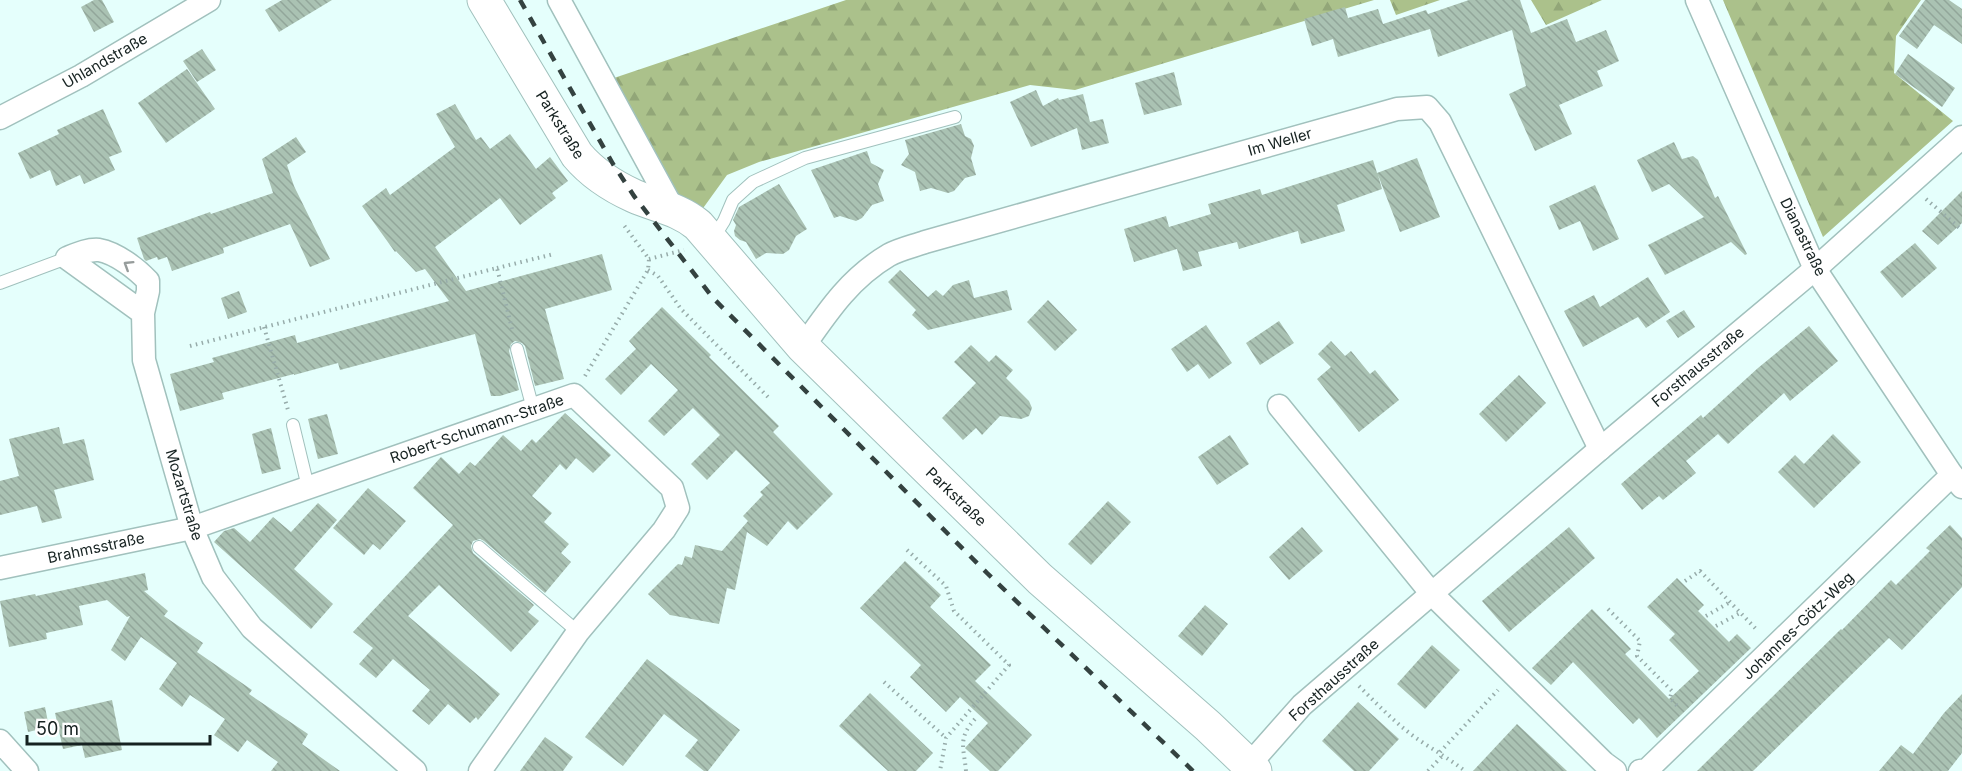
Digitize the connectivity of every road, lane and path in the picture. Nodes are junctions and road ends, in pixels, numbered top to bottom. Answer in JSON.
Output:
{"nodes":[{"id":1,"x":209,"y":0,"type":"edge"},
{"id":2,"x":484,"y":0,"type":"edge"},
{"id":3,"x":558,"y":0,"type":"edge"},
{"id":4,"x":1697,"y":0,"type":"edge"},
{"id":5,"x":955,"y":117,"type":"dead end"},
{"id":6,"x":0,"y":118,"type":"edge"},
{"id":7,"x":1962,"y":137,"type":"edge"},
{"id":8,"x":1910,"y":185,"type":"junction"},
{"id":9,"x":673,"y":209,"type":"junction"},
{"id":10,"x":619,"y":222,"type":"dead end"},
{"id":11,"x":1962,"y":230,"type":"edge"},
{"id":12,"x":711,"y":241,"type":"junction"},
{"id":13,"x":554,"y":254,"type":"dead end"},
{"id":14,"x":67,"y":258,"type":"junction"},
{"id":15,"x":497,"y":268,"type":"junction"},
{"id":16,"x":1815,"y":269,"type":"junction"},
{"id":17,"x":648,"y":270,"type":"junction"},
{"id":18,"x":0,"y":283,"type":"edge"},
{"id":19,"x":143,"y":313,"type":"junction"},
{"id":20,"x":264,"y":327,"type":"junction"},
{"id":21,"x":190,"y":346,"type":"dead end"},
{"id":22,"x":803,"y":347,"type":"junction"},
{"id":23,"x":517,"y":349,"type":"joint"},
{"id":24,"x":574,"y":395,"type":"junction"},
{"id":25,"x":769,"y":398,"type":"dead end"},
{"id":26,"x":1279,"y":406,"type":"dead end"},
{"id":27,"x":533,"y":409,"type":"junction"},
{"id":28,"x":293,"y":425,"type":"joint"},
{"id":29,"x":1600,"y":449,"type":"junction"},
{"id":30,"x":1957,"y":481,"type":"edge"},
{"id":31,"x":309,"y":487,"type":"junction"},
{"id":32,"x":192,"y":528,"type":"junction"},
{"id":33,"x":479,"y":547,"type":"dead end"},
{"id":34,"x":907,"y":550,"type":"dead end"},
{"id":35,"x":0,"y":568,"type":"edge"},
{"id":36,"x":1685,"y":581,"type":"dead end"},
{"id":37,"x":1432,"y":594,"type":"junction"},
{"id":38,"x":1730,"y":602,"type":"junction"},
{"id":39,"x":1608,"y":609,"type":"dead end"},
{"id":40,"x":1740,"y":613,"type":"junction"},
{"id":41,"x":1706,"y":616,"type":"dead end"},
{"id":42,"x":1716,"y":626,"type":"dead end"},
{"id":43,"x":578,"y":632,"type":"junction"},
{"id":44,"x":1775,"y":648,"type":"junction"},
{"id":45,"x":1343,"y":671,"type":"junction"},
{"id":46,"x":1513,"y":674,"type":"junction"},
{"id":47,"x":884,"y":682,"type":"dead end"},
{"id":48,"x":976,"y":718,"type":"dead end"},
{"id":49,"x":1695,"y":726,"type":"junction"},
{"id":50,"x":946,"y":738,"type":"junction"},
{"id":51,"x":2,"y":748,"type":"edge"},
{"id":52,"x":1442,"y":753,"type":"junction"},
{"id":53,"x":1248,"y":769,"type":"edge"},
{"id":54,"x":27,"y":771,"type":"edge"},
{"id":55,"x":416,"y":771,"type":"edge"},
{"id":56,"x":480,"y":771,"type":"edge"},
{"id":57,"x":940,"y":771,"type":"edge"},
{"id":58,"x":966,"y":771,"type":"edge"},
{"id":59,"x":1428,"y":771,"type":"edge"},
{"id":60,"x":1464,"y":771,"type":"edge"},
{"id":61,"x":1615,"y":771,"type":"edge"},
{"id":62,"x":1640,"y":771,"type":"edge"}],
"edges":[{"from":1,"to":6,"type":"street","name":"Uhlandstraße"},
{"from":2,"to":9,"type":"street","name":"Parkstraße"},
{"from":3,"to":9,"type":"street","name":"Parkstraße"},
{"from":4,"to":16,"type":"street","name":"Dianastraße"},
{"from":5,"to":12,"type":"lane"},
{"from":7,"to":8,"type":"street","name":"Forsthausstraße"},
{"from":8,"to":11,"type":"path"},
{"from":8,"to":16,"type":"street","name":"Forsthausstraße"},
{"from":9,"to":12,"type":"street","name":"Parkstraße"},
{"from":10,"to":17,"type":"path"},
{"from":12,"to":22,"type":"street","name":"Parkstraße"},
{"from":13,"to":15,"type":"path"},
{"from":14,"to":18,"type":"lane"},
{"from":14,"to":19,"type":"street"},
{"from":19,"to":14,"type":"street","name":"Mozartstraße","one_way":true},
{"from":15,"to":20,"type":"path"},
{"from":15,"to":23,"type":"path"},
{"from":16,"to":29,"type":"street","name":"Forsthausstraße"},
{"from":16,"to":30,"type":"street","name":"Dianastraße"},
{"from":17,"to":24,"type":"path"},
{"from":17,"to":25,"type":"path"},
{"from":19,"to":32,"type":"street","name":"Mozartstraße"},
{"from":20,"to":21,"type":"path"},
{"from":20,"to":28,"type":"path"},
{"from":22,"to":29,"type":"street","name":"Im Weller"},
{"from":22,"to":53,"type":"street","name":"Parkstraße"},
{"from":23,"to":27,"type":"lane"},
{"from":24,"to":27,"type":"street","name":"Robert-Schumann-Straße"},
{"from":24,"to":43,"type":"street","name":"Robert-Schumann-Straße"},
{"from":26,"to":37,"type":"street"},
{"from":27,"to":31,"type":"street","name":"Robert-Schumann-Straße"},
{"from":28,"to":31,"type":"lane"},
{"from":29,"to":37,"type":"street","name":"Forsthausstraße"},
{"from":30,"to":44,"type":"street","name":"Johannes-Götz-Weg"},
{"from":31,"to":32,"type":"street","name":"Robert-Schumann-Straße"},
{"from":32,"to":35,"type":"street","name":"Brahmsstraße"},
{"from":32,"to":55,"type":"street","name":"Mozartstraße"},
{"from":33,"to":43,"type":"lane"},
{"from":34,"to":50,"type":"path"},
{"from":36,"to":38,"type":"path"},
{"from":37,"to":45,"type":"street","name":"Forsthausstraße"},
{"from":37,"to":46,"type":"street"},
{"from":38,"to":40,"type":"path"},
{"from":38,"to":41,"type":"path"},
{"from":39,"to":49,"type":"path"},
{"from":40,"to":42,"type":"path"},
{"from":40,"to":44,"type":"path"},
{"from":43,"to":56,"type":"street","name":"Robert-Schumann-Straße"},
{"from":44,"to":49,"type":"street","name":"Johannes-Götz-Weg"},
{"from":45,"to":52,"type":"path"},
{"from":45,"to":53,"type":"street","name":"Forsthausstraße"},
{"from":46,"to":52,"type":"path"},
{"from":46,"to":61,"type":"street"},
{"from":47,"to":50,"type":"path"},
{"from":48,"to":58,"type":"path"},
{"from":49,"to":62,"type":"street","name":"Johannes-Götz-Weg"},
{"from":50,"to":57,"type":"path"},
{"from":51,"to":54,"type":"street"},
{"from":52,"to":59,"type":"path"},
{"from":52,"to":60,"type":"path"}]}
